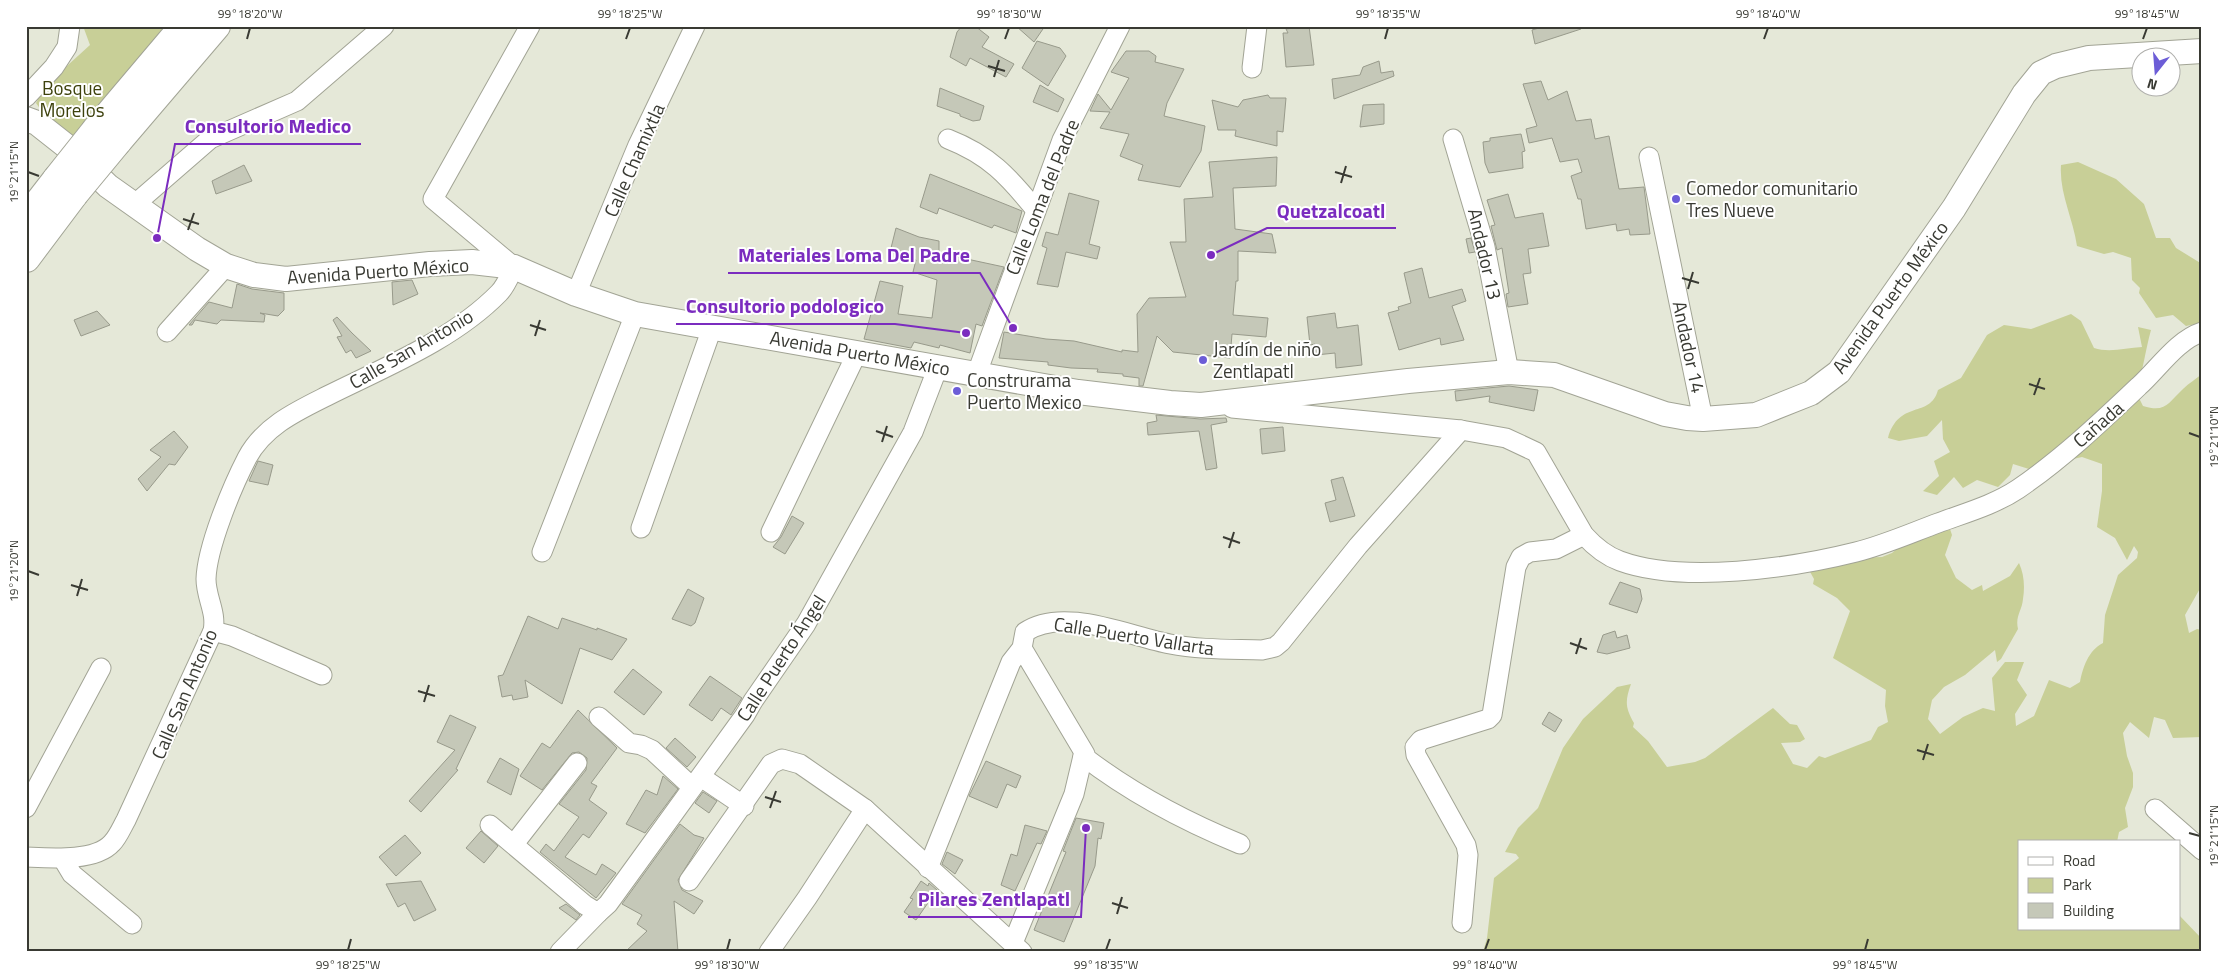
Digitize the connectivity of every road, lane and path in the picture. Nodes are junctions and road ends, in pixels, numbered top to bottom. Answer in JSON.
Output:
{"nodes":[{"id":1,"x":70,"y":26,"type":"edge"},
{"id":2,"x":169,"y":26,"type":"edge"},
{"id":3,"x":184,"y":26,"type":"edge"},
{"id":4,"x":216,"y":26,"type":"edge"},
{"id":5,"x":384,"y":26,"type":"edge"},
{"id":6,"x":530,"y":26,"type":"edge"},
{"id":7,"x":695,"y":26,"type":"edge"},
{"id":8,"x":1120,"y":26,"type":"edge"},
{"id":9,"x":1257,"y":26,"type":"edge"},
{"id":10,"x":2199,"y":55,"type":"edge"},
{"id":11,"x":1252,"y":68,"type":"dead end"},
{"id":12,"x":143,"y":74,"type":"junction"},
{"id":13,"x":26,"y":97,"type":"edge"},
{"id":14,"x":26,"y":119,"type":"edge"},
{"id":15,"x":106,"y":136,"type":"junction"},
{"id":16,"x":948,"y":139,"type":"dead end"},
{"id":17,"x":1453,"y":139,"type":"dead end"},
{"id":18,"x":1649,"y":157,"type":"dead end"},
{"id":19,"x":66,"y":187,"type":"junction"},
{"id":20,"x":134,"y":205,"type":"junction"},
{"id":21,"x":1035,"y":209,"type":"junction"},
{"id":22,"x":26,"y":219,"type":"edge"},
{"id":23,"x":26,"y":258,"type":"edge"},
{"id":24,"x":226,"y":266,"type":"junction"},
{"id":25,"x":514,"y":267,"type":"junction"},
{"id":26,"x":576,"y":294,"type":"junction"},
{"id":27,"x":635,"y":314,"type":"junction"},
{"id":28,"x":712,"y":328,"type":"junction"},
{"id":29,"x":166,"y":332,"type":"dead end"},
{"id":30,"x":2202,"y":332,"type":"edge"},
{"id":31,"x":857,"y":353,"type":"junction"},
{"id":32,"x":938,"y":367,"type":"junction"},
{"id":33,"x":1509,"y":372,"type":"junction"},
{"id":34,"x":977,"y":373,"type":"junction"},
{"id":35,"x":1201,"y":405,"type":"junction"},
{"id":36,"x":1704,"y":419,"type":"junction"},
{"id":37,"x":1461,"y":430,"type":"junction"},
{"id":38,"x":641,"y":528,"type":"dead end"},
{"id":39,"x":771,"y":532,"type":"dead end"},
{"id":40,"x":1584,"y":535,"type":"junction"},
{"id":41,"x":542,"y":552,"type":"dead end"},
{"id":42,"x":213,"y":631,"type":"junction"},
{"id":43,"x":1022,"y":648,"type":"junction"},
{"id":44,"x":101,"y":668,"type":"dead end"},
{"id":45,"x":322,"y":675,"type":"dead end"},
{"id":46,"x":599,"y":717,"type":"dead end"},
{"id":47,"x":1083,"y":756,"type":"junction"},
{"id":48,"x":577,"y":763,"type":"dead end"},
{"id":49,"x":696,"y":782,"type":"junction"},
{"id":50,"x":744,"y":806,"type":"junction"},
{"id":51,"x":26,"y":808,"type":"edge"},
{"id":52,"x":865,"y":809,"type":"junction"},
{"id":53,"x":2155,"y":809,"type":"dead end"},
{"id":54,"x":490,"y":825,"type":"dead end"},
{"id":55,"x":514,"y":844,"type":"junction"},
{"id":56,"x":1240,"y":844,"type":"dead end"},
{"id":57,"x":2202,"y":850,"type":"edge"},
{"id":58,"x":26,"y":857,"type":"edge"},
{"id":59,"x":63,"y":859,"type":"junction"},
{"id":60,"x":928,"y":868,"type":"junction"},
{"id":61,"x":689,"y":881,"type":"dead end"},
{"id":62,"x":592,"y":909,"type":"junction"},
{"id":63,"x":1462,"y":923,"type":"dead end"},
{"id":64,"x":132,"y":924,"type":"dead end"},
{"id":65,"x":1018,"y":948,"type":"edge"},
{"id":66,"x":560,"y":952,"type":"edge"},
{"id":67,"x":769,"y":952,"type":"edge"}],
"edges":[{"from":1,"to":13,"type":"street"},
{"from":2,"to":12,"type":"highway"},
{"from":3,"to":12,"type":"highway"},
{"from":4,"to":15,"type":"highway"},
{"from":5,"to":20,"type":"street"},
{"from":6,"to":25,"type":"street"},
{"from":7,"to":26,"type":"street","name":"Calle Chamixtla"},
{"from":8,"to":21,"type":"street","name":"Calle Loma del Padre"},
{"from":9,"to":11,"type":"street"},
{"from":10,"to":36,"type":"main road","name":"Avenida Puerto México"},
{"from":12,"to":15,"type":"highway"},
{"from":14,"to":20,"type":"main road","name":"Avenida Puerto México"},
{"from":15,"to":19,"type":"highway","bridge":true},
{"from":16,"to":21,"type":"street"},
{"from":17,"to":33,"type":"street","name":"Andador 13"},
{"from":18,"to":36,"type":"street","name":"Andador 14"},
{"from":19,"to":22,"type":"highway"},
{"from":19,"to":23,"type":"highway"},
{"from":20,"to":24,"type":"main road","name":"Avenida Puerto México"},
{"from":21,"to":34,"type":"street","name":"Calle Loma del Padre"},
{"from":24,"to":25,"type":"main road","name":"Avenida Puerto México"},
{"from":24,"to":29,"type":"street"},
{"from":25,"to":26,"type":"main road","name":"Avenida Puerto México"},
{"from":25,"to":42,"type":"street","name":"Calle San Antonio"},
{"from":26,"to":27,"type":"main road","name":"Avenida Puerto México"},
{"from":27,"to":28,"type":"main road","name":"Avenida Puerto México"},
{"from":27,"to":41,"type":"street"},
{"from":28,"to":31,"type":"main road","name":"Avenida Puerto México"},
{"from":28,"to":38,"type":"street"},
{"from":30,"to":40,"type":"street","name":"Cañada"},
{"from":31,"to":32,"type":"main road","name":"Avenida Puerto México"},
{"from":31,"to":39,"type":"street"},
{"from":32,"to":34,"type":"main road","name":"Avenida Puerto México"},
{"from":32,"to":49,"type":"street","name":"Calle Puerto Ángel"},
{"from":33,"to":35,"type":"main road","name":"Avenida Puerto México"},
{"from":33,"to":36,"type":"main road","name":"Avenida Puerto México"},
{"from":34,"to":35,"type":"main road","name":"Avenida Puerto México"},
{"from":35,"to":37,"type":"street","name":"Cañada"},
{"from":37,"to":40,"type":"street","name":"Cañada"},
{"from":37,"to":43,"type":"street","name":"Calle Puerto Vallarta"},
{"from":40,"to":63,"type":"street"},
{"from":42,"to":45,"type":"street"},
{"from":42,"to":59,"type":"street","name":"Calle San Antonio"},
{"from":43,"to":47,"type":"street"},
{"from":43,"to":60,"type":"street","name":"Calle Puerto Vallarta"},
{"from":44,"to":51,"type":"street"},
{"from":46,"to":49,"type":"street"},
{"from":47,"to":56,"type":"street"},
{"from":47,"to":65,"type":"street"},
{"from":48,"to":55,"type":"street"},
{"from":49,"to":50,"type":"street"},
{"from":49,"to":62,"type":"street","name":"Calle Puerto Ángel"},
{"from":50,"to":52,"type":"street"},
{"from":50,"to":61,"type":"street"},
{"from":52,"to":60,"type":"street"},
{"from":52,"to":67,"type":"street"},
{"from":53,"to":57,"type":"street"},
{"from":54,"to":55,"type":"street"},
{"from":55,"to":62,"type":"street"},
{"from":58,"to":59,"type":"street","name":"Calle San Antonio"},
{"from":59,"to":64,"type":"street"},
{"from":60,"to":65,"type":"street"},
{"from":62,"to":66,"type":"street","name":"Calle Puerto Ángel"}]}
